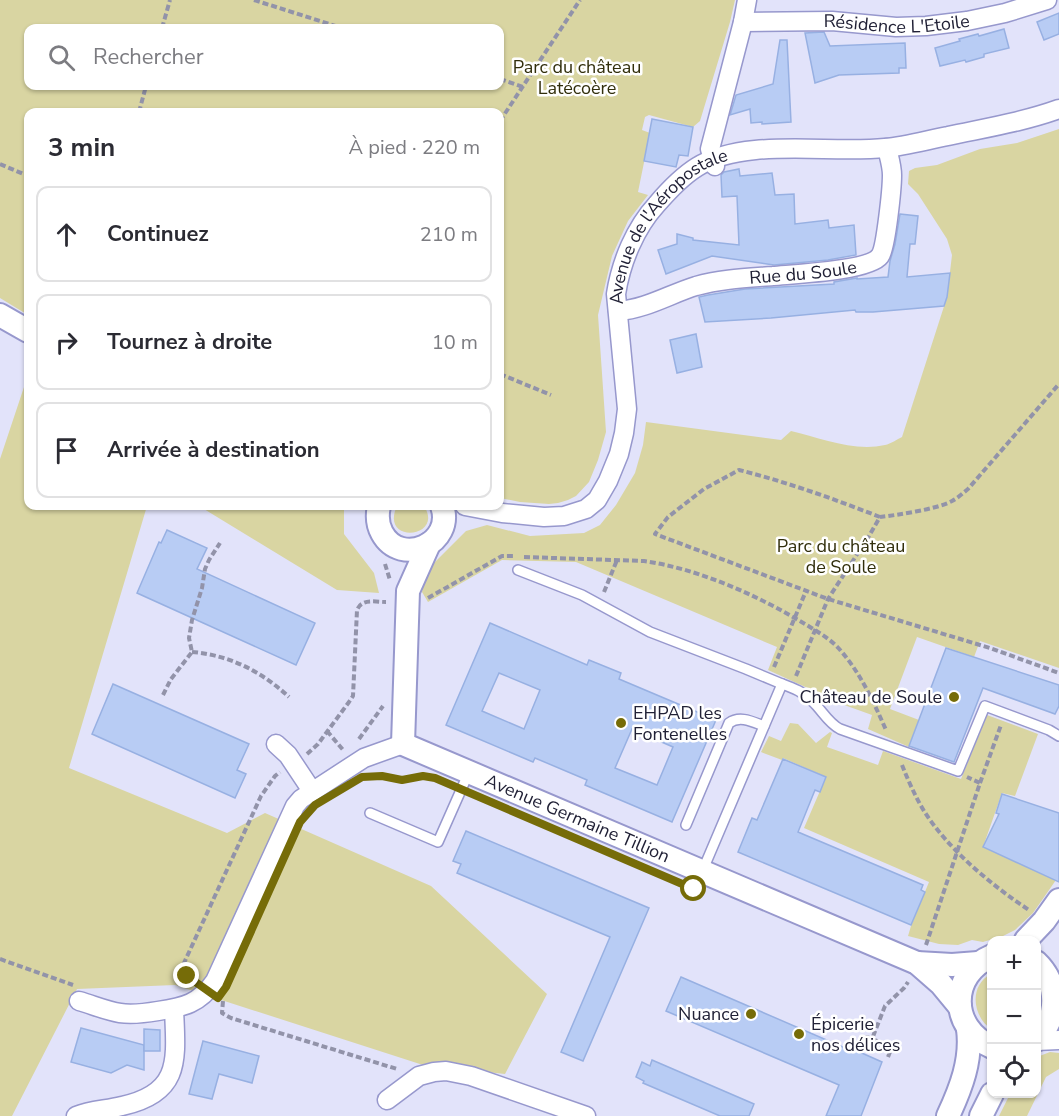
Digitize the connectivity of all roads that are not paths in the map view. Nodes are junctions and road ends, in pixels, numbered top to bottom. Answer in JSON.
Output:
{"nodes":[{"id":1,"x":747,"y":0,"type":"edge"},
{"id":2,"x":1047,"y":0,"type":"edge"},
{"id":3,"x":743,"y":22,"type":"junction"},
{"id":4,"x":1059,"y":109,"type":"edge"},
{"id":5,"x":887,"y":148,"type":"junction"},
{"id":6,"x":714,"y":163,"type":"junction"},
{"id":7,"x":618,"y":311,"type":"junction"},
{"id":8,"x":0,"y":315,"type":"edge"},
{"id":9,"x":24,"y":328,"type":"edge"},
{"id":10,"x":378,"y":510,"type":"edge"},
{"id":11,"x":443,"y":510,"type":"edge"},
{"id":12,"x":484,"y":510,"type":"edge"},
{"id":13,"x":391,"y":544,"type":"junction"},
{"id":14,"x":429,"y":544,"type":"junction"},
{"id":15,"x":518,"y":570,"type":"dead end"},
{"id":16,"x":415,"y":597,"type":"junction"},
{"id":17,"x":786,"y":686,"type":"junction"},
{"id":18,"x":764,"y":726,"type":"junction"},
{"id":19,"x":1059,"y":736,"type":"edge"},
{"id":20,"x":276,"y":744,"type":"dead end"},
{"id":21,"x":403,"y":744,"type":"junction"},
{"id":22,"x":465,"y":781,"type":"junction"},
{"id":23,"x":312,"y":791,"type":"junction"},
{"id":24,"x":370,"y":813,"type":"dead end"},
{"id":25,"x":686,"y":825,"type":"dead end"},
{"id":26,"x":702,"y":872,"type":"junction"},
{"id":27,"x":1059,"y":900,"type":"edge"},
{"id":28,"x":1030,"y":936,"type":"edge"},
{"id":29,"x":985,"y":959,"type":"edge"},
{"id":30,"x":917,"y":964,"type":"junction"},
{"id":31,"x":1041,"y":966,"type":"edge"},
{"id":32,"x":1057,"y":986,"type":"edge"},
{"id":33,"x":79,"y":1001,"type":"dead end"},
{"id":34,"x":960,"y":1007,"type":"junction"},
{"id":35,"x":174,"y":1009,"type":"junction"},
{"id":36,"x":968,"y":1029,"type":"junction"},
{"id":37,"x":1041,"y":1037,"type":"edge"},
{"id":38,"x":1059,"y":1040,"type":"edge"},
{"id":39,"x":1041,"y":1041,"type":"edge"},
{"id":40,"x":987,"y":1045,"type":"edge"},
{"id":41,"x":990,"y":1098,"type":"edge"},
{"id":42,"x":387,"y":1100,"type":"dead end"},
{"id":43,"x":76,"y":1116,"type":"edge"},
{"id":44,"x":586,"y":1116,"type":"edge"},
{"id":45,"x":948,"y":1116,"type":"edge"},
{"id":46,"x":981,"y":1116,"type":"edge"}],
"edges":[{"from":1,"to":3,"type":"street"},
{"from":2,"to":3,"type":"street","name":"Résidence L'Etoile"},
{"from":3,"to":6,"type":"street"},
{"from":4,"to":5,"type":"street","name":"Avenue de l'Aéropostale"},
{"from":5,"to":6,"type":"street","name":"Avenue de l'Aéropostale"},
{"from":5,"to":7,"type":"street","name":"Rue du Soule"},
{"from":6,"to":7,"type":"street","name":"Avenue de l'Aéropostale"},
{"from":7,"to":12,"type":"street","name":"Avenue de l'Aéropostale"},
{"from":8,"to":9,"type":"street"},
{"from":10,"to":13,"type":"street"},
{"from":11,"to":14,"type":"street"},
{"from":13,"to":14,"type":"street"},
{"from":13,"to":16,"type":"street"},
{"from":14,"to":16,"type":"street"},
{"from":15,"to":17,"type":"lane"},
{"from":16,"to":21,"type":"street"},
{"from":17,"to":18,"type":"lane"},
{"from":17,"to":19,"type":"lane"},
{"from":18,"to":25,"type":"lane"},
{"from":18,"to":26,"type":"lane"},
{"from":20,"to":23,"type":"street"},
{"from":21,"to":22,"type":"street","name":"Avenue Germaine Tillion"},
{"from":21,"to":23,"type":"street"},
{"from":22,"to":24,"type":"lane"},
{"from":22,"to":26,"type":"street","name":"Avenue Germaine Tillion"},
{"from":23,"to":35,"type":"street"},
{"from":26,"to":30,"type":"street","name":"Avenue Germaine Tillion"},
{"from":27,"to":28,"type":"street"},
{"from":29,"to":30,"type":"street","name":"Avenue Germaine Tillion"},
{"from":29,"to":34,"type":"street"},
{"from":30,"to":34,"type":"street","name":"Avenue Germaine Tillion"},
{"from":31,"to":32,"type":"street"},
{"from":32,"to":37,"type":"street"},
{"from":33,"to":35,"type":"street"},
{"from":34,"to":36,"type":"street"},
{"from":35,"to":43,"type":"street"},
{"from":36,"to":40,"type":"street"},
{"from":36,"to":45,"type":"street"},
{"from":38,"to":39,"type":"street"},
{"from":41,"to":46,"type":"street"},
{"from":42,"to":44,"type":"street"}]}
